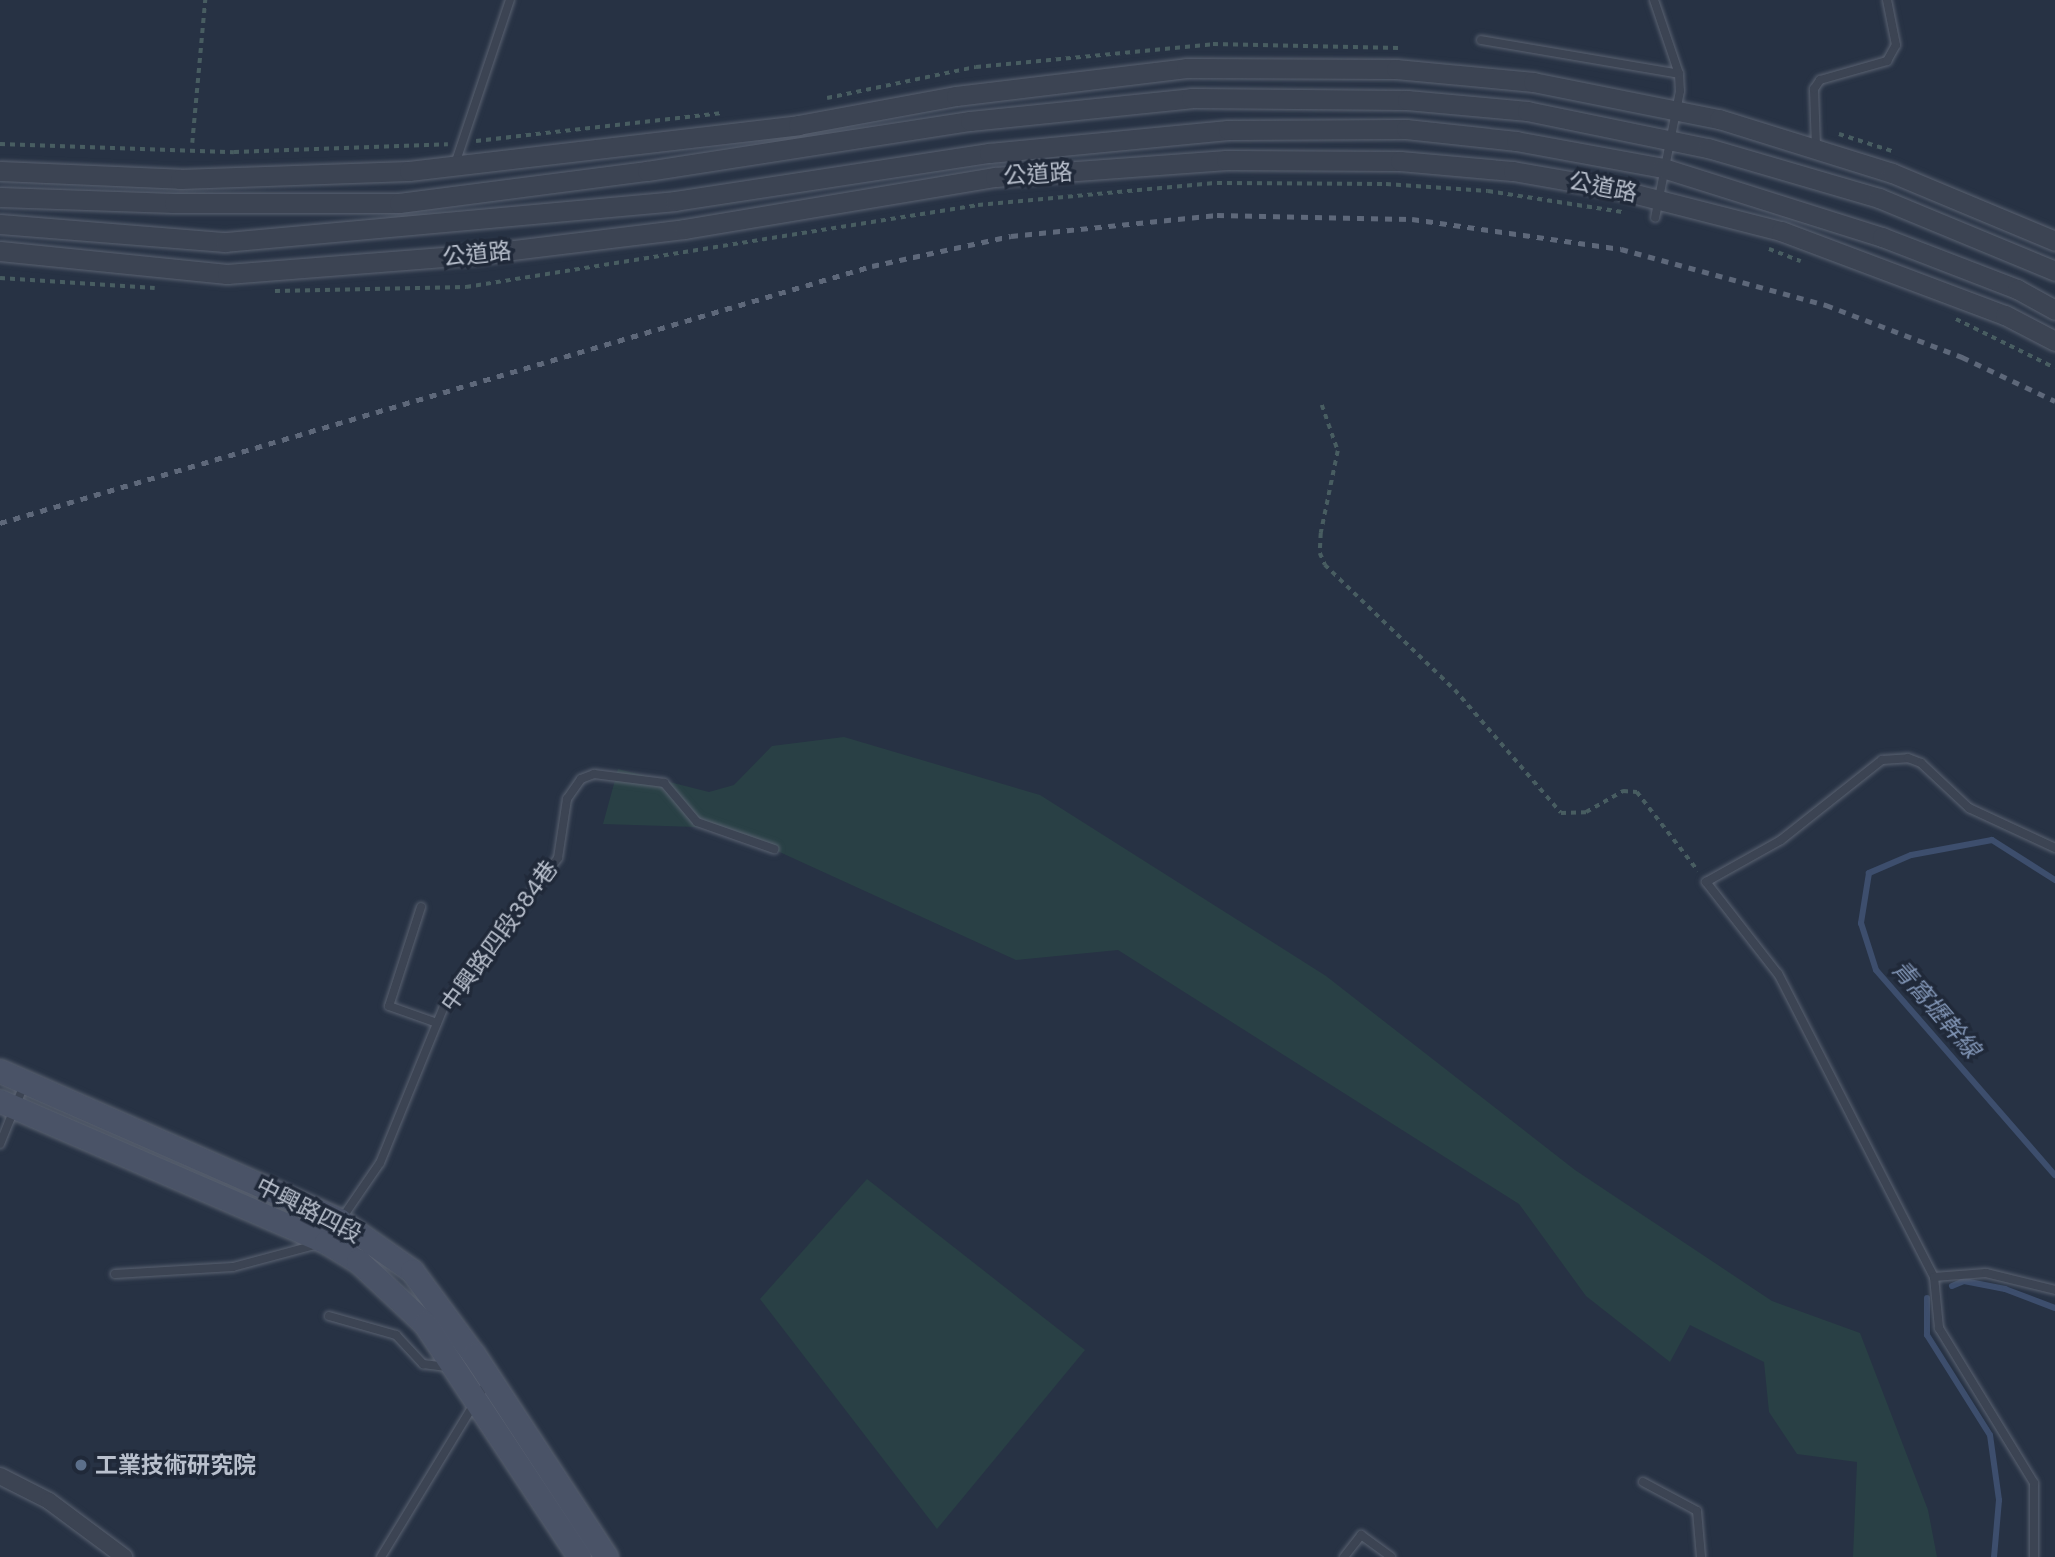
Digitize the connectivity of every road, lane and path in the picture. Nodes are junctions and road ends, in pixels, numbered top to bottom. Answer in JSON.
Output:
{"nodes":[{"id":1,"x":205,"y":0,"type":"edge"},
{"id":2,"x":510,"y":0,"type":"edge"},
{"id":3,"x":1654,"y":0,"type":"edge"},
{"id":4,"x":1887,"y":0,"type":"edge"},
{"id":5,"x":1481,"y":40,"type":"dead end"},
{"id":6,"x":1679,"y":74,"type":"junction"},
{"id":7,"x":1677,"y":110,"type":"junction"},
{"id":8,"x":1668,"y":138,"type":"junction"},
{"id":9,"x":192,"y":144,"type":"dead end"},
{"id":10,"x":1816,"y":150,"type":"junction"},
{"id":11,"x":454,"y":167,"type":"junction"},
{"id":12,"x":1663,"y":168,"type":"junction"},
{"id":13,"x":0,"y":171,"type":"edge"},
{"id":14,"x":261,"y":178,"type":"junction"},
{"id":15,"x":180,"y":179,"type":"junction"},
{"id":16,"x":220,"y":191,"type":"junction"},
{"id":17,"x":0,"y":197,"type":"edge"},
{"id":18,"x":1659,"y":198,"type":"junction"},
{"id":19,"x":258,"y":202,"type":"junction"},
{"id":20,"x":174,"y":203,"type":"junction"},
{"id":21,"x":1655,"y":218,"type":"joint"},
{"id":22,"x":0,"y":225,"type":"edge"},
{"id":23,"x":2030,"y":229,"type":"junction"},
{"id":24,"x":2055,"y":241,"type":"edge"},
{"id":25,"x":1757,"y":246,"type":"dead end"},
{"id":26,"x":0,"y":251,"type":"edge"},
{"id":27,"x":2017,"y":254,"type":"junction"},
{"id":28,"x":1807,"y":263,"type":"dead end"},
{"id":29,"x":2055,"y":271,"type":"edge"},
{"id":30,"x":0,"y":278,"type":"edge"},
{"id":31,"x":159,"y":288,"type":"dead end"},
{"id":32,"x":265,"y":291,"type":"dead end"},
{"id":33,"x":2055,"y":310,"type":"edge"},
{"id":34,"x":1954,"y":318,"type":"dead end"},
{"id":35,"x":2055,"y":341,"type":"edge"},
{"id":36,"x":2055,"y":368,"type":"edge"},
{"id":37,"x":1322,"y":405,"type":"dead end"},
{"id":38,"x":2055,"y":848,"type":"edge"},
{"id":39,"x":774,"y":849,"type":"dead end"},
{"id":40,"x":1706,"y":882,"type":"junction"},
{"id":41,"x":421,"y":907,"type":"dead end"},
{"id":42,"x":437,"y":1023,"type":"junction"},
{"id":43,"x":0,"y":1071,"type":"edge"},
{"id":44,"x":25,"y":1082,"type":"junction"},
{"id":45,"x":7,"y":1104,"type":"edge"},
{"id":46,"x":0,"y":1144,"type":"edge"},
{"id":47,"x":340,"y":1220,"type":"junction"},
{"id":48,"x":326,"y":1242,"type":"junction"},
{"id":49,"x":115,"y":1274,"type":"dead end"},
{"id":50,"x":1934,"y":1277,"type":"junction"},
{"id":51,"x":2055,"y":1290,"type":"edge"},
{"id":52,"x":329,"y":1316,"type":"dead end"},
{"id":53,"x":474,"y":1355,"type":"junction"},
{"id":54,"x":454,"y":1367,"type":"junction"},
{"id":55,"x":489,"y":1378,"type":"junction"},
{"id":56,"x":477,"y":1403,"type":"junction"},
{"id":57,"x":0,"y":1476,"type":"edge"},
{"id":58,"x":1643,"y":1482,"type":"dead end"},
{"id":59,"x":124,"y":1557,"type":"edge"},
{"id":60,"x":381,"y":1557,"type":"edge"},
{"id":61,"x":579,"y":1557,"type":"edge"},
{"id":62,"x":606,"y":1557,"type":"edge"},
{"id":63,"x":1344,"y":1557,"type":"edge"},
{"id":64,"x":1391,"y":1557,"type":"edge"},
{"id":65,"x":1701,"y":1557,"type":"edge"},
{"id":66,"x":2034,"y":1557,"type":"edge"}],
"edges":[{"from":1,"to":9,"type":"path"},
{"from":2,"to":11,"type":"lane"},
{"from":3,"to":6,"type":"lane"},
{"from":4,"to":10,"type":"lane"},
{"from":5,"to":6,"type":"lane"},
{"from":6,"to":7,"type":"lane"},
{"from":7,"to":8,"type":"lane"},
{"from":7,"to":10,"type":"street"},
{"from":7,"to":11,"type":"street"},
{"from":8,"to":12,"type":"lane"},
{"from":8,"to":19,"type":"street"},
{"from":8,"to":27,"type":"street"},
{"from":10,"to":23,"type":"street"},
{"from":11,"to":14,"type":"street"},
{"from":12,"to":18,"type":"lane"},
{"from":12,"to":22,"type":"street","name":"公道路"},
{"from":12,"to":33,"type":"street","name":"公道路"},
{"from":13,"to":15,"type":"street"},
{"from":14,"to":15,"type":"street"},
{"from":14,"to":16,"type":"street"},
{"from":15,"to":16,"type":"street"},
{"from":16,"to":19,"type":"street"},
{"from":16,"to":20,"type":"street"},
{"from":17,"to":20,"type":"street"},
{"from":18,"to":21,"type":"lane"},
{"from":18,"to":26,"type":"street","name":"公道路"},
{"from":18,"to":35,"type":"street","name":"公道路"},
{"from":19,"to":20,"type":"street"},
{"from":21,"to":32,"type":"path"},
{"from":23,"to":24,"type":"street"},
{"from":23,"to":27,"type":"street"},
{"from":25,"to":28,"type":"path"},
{"from":27,"to":29,"type":"street"},
{"from":30,"to":31,"type":"path"},
{"from":34,"to":36,"type":"path"},
{"from":37,"to":40,"type":"path"},
{"from":38,"to":40,"type":"lane"},
{"from":39,"to":42,"type":"lane","name":"中興路四段384巷"},
{"from":40,"to":50,"type":"lane"},
{"from":41,"to":42,"type":"lane","name":"中興路四段384巷"},
{"from":42,"to":47,"type":"lane","name":"中興路四段384巷"},
{"from":43,"to":44,"type":"main road","name":"中興路四段"},
{"from":44,"to":45,"type":"lane"},
{"from":44,"to":47,"type":"main road","name":"中興路四段"},
{"from":45,"to":46,"type":"lane"},
{"from":45,"to":48,"type":"main road","name":"中興路四段"},
{"from":47,"to":48,"type":"lane","name":"中興路四段384巷"},
{"from":47,"to":53,"type":"main road","name":"中興路四段"},
{"from":48,"to":49,"type":"lane"},
{"from":48,"to":54,"type":"main road","name":"中興路四段"},
{"from":50,"to":51,"type":"lane"},
{"from":50,"to":66,"type":"lane"},
{"from":52,"to":54,"type":"lane"},
{"from":53,"to":54,"type":"lane"},
{"from":53,"to":55,"type":"main road","name":"中興路四段"},
{"from":54,"to":56,"type":"main road","name":"中興路四段"},
{"from":55,"to":56,"type":"lane"},
{"from":55,"to":62,"type":"main road","name":"中興路四段"},
{"from":56,"to":60,"type":"lane"},
{"from":56,"to":61,"type":"main road","name":"中興路四段"},
{"from":57,"to":59,"type":"street"},
{"from":58,"to":65,"type":"lane"},
{"from":63,"to":64,"type":"lane"}]}
